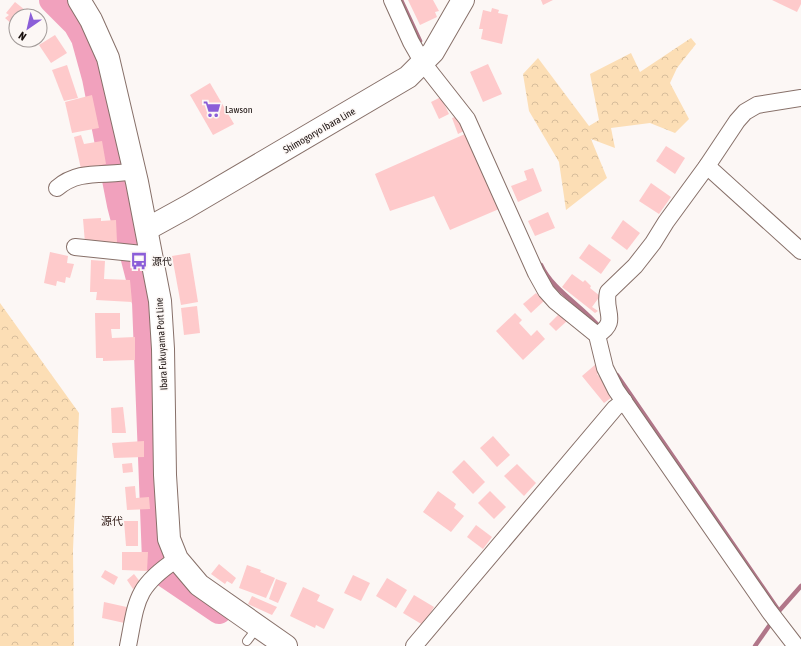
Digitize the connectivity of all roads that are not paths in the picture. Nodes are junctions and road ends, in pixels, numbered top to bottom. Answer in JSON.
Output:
{"nodes":[{"id":1,"x":79,"y":0,"type":"edge"},
{"id":2,"x":392,"y":0,"type":"edge"},
{"id":3,"x":463,"y":0,"type":"edge"},
{"id":4,"x":423,"y":63,"type":"junction"},
{"id":5,"x":801,"y":98,"type":"edge"},
{"id":6,"x":707,"y":166,"type":"junction"},
{"id":7,"x":120,"y":172,"type":"junction"},
{"id":8,"x":57,"y":188,"type":"dead end"},
{"id":9,"x":147,"y":229,"type":"junction"},
{"id":10,"x":75,"y":247,"type":"dead end"},
{"id":11,"x":801,"y":251,"type":"edge"},
{"id":12,"x":139,"y":254,"type":"junction"},
{"id":13,"x":601,"y":333,"type":"junction"},
{"id":14,"x":624,"y":401,"type":"junction"},
{"id":15,"x":177,"y":559,"type":"junction"},
{"id":16,"x":128,"y":646,"type":"edge"},
{"id":17,"x":286,"y":646,"type":"edge"},
{"id":18,"x":414,"y":646,"type":"edge"},
{"id":19,"x":796,"y":646,"type":"edge"}],
"edges":[{"from":1,"to":7,"type":"main road","name":"Ibara Fukuyama Port Line"},
{"from":2,"to":4,"type":"street"},
{"from":3,"to":4,"type":"main road","name":"Shimogoryo Ibara Line"},
{"from":4,"to":9,"type":"main road","name":"Shimogoryo Ibara Line"},
{"from":4,"to":13,"type":"street"},
{"from":5,"to":6,"type":"street"},
{"from":6,"to":11,"type":"street"},
{"from":6,"to":13,"type":"street"},
{"from":7,"to":8,"type":"street"},
{"from":7,"to":9,"type":"main road","name":"Ibara Fukuyama Port Line"},
{"from":9,"to":12,"type":"main road","name":"Ibara Fukuyama Port Line"},
{"from":10,"to":12,"type":"street"},
{"from":12,"to":15,"type":"main road","name":"Ibara Fukuyama Port Line"},
{"from":13,"to":14,"type":"street"},
{"from":14,"to":18,"type":"street"},
{"from":14,"to":19,"type":"street"},
{"from":15,"to":16,"type":"street"},
{"from":15,"to":17,"type":"main road","name":"Ibara Fukuyama Port Line"}]}
